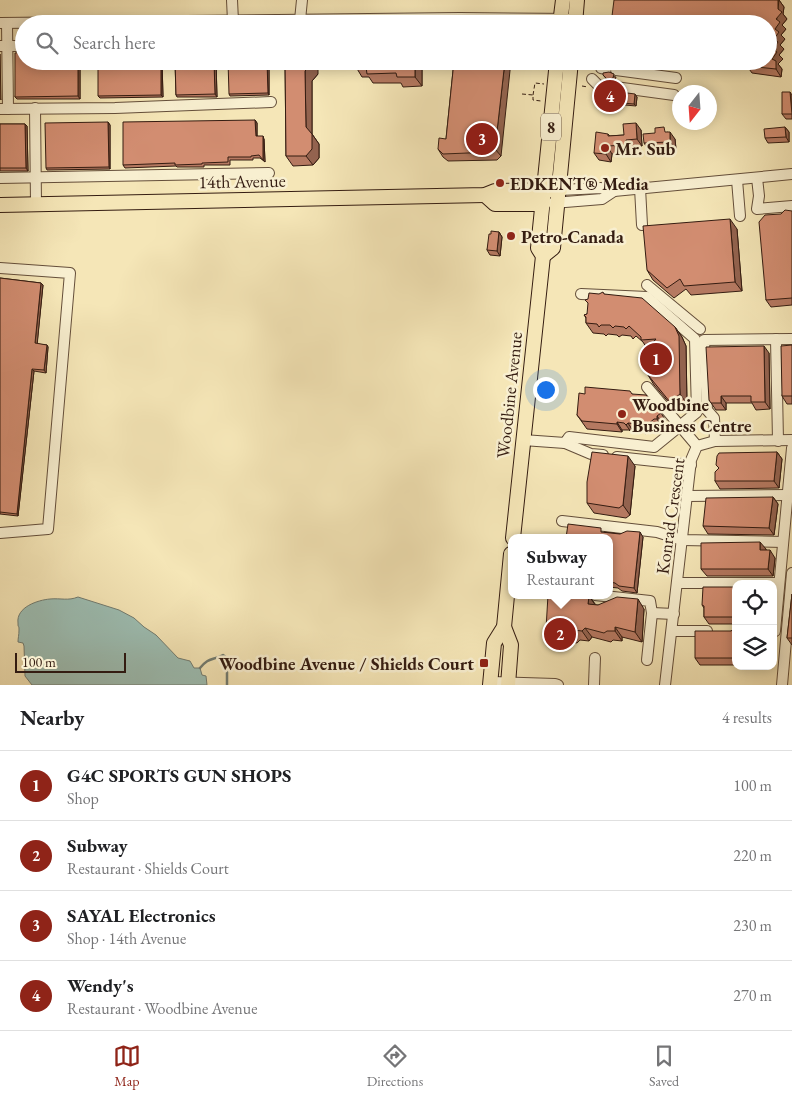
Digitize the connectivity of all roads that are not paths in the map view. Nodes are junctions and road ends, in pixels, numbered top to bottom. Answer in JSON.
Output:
{"nodes":[{"id":1,"x":232,"y":0,"type":"edge"},
{"id":2,"x":302,"y":0,"type":"edge"},
{"id":3,"x":563,"y":0,"type":"edge"},
{"id":4,"x":577,"y":0,"type":"edge"},
{"id":5,"x":233,"y":15,"type":"edge"},
{"id":6,"x":300,"y":15,"type":"edge"},
{"id":7,"x":561,"y":15,"type":"edge"},
{"id":8,"x":576,"y":15,"type":"edge"},
{"id":9,"x":4,"y":23,"type":"edge"},
{"id":10,"x":4,"y":46,"type":"edge"},
{"id":11,"x":556,"y":70,"type":"edge"},
{"id":12,"x":570,"y":70,"type":"edge"},
{"id":13,"x":615,"y":70,"type":"edge"},
{"id":14,"x":676,"y":78,"type":"dead end"},
{"id":15,"x":592,"y":79,"type":"dead end"},
{"id":16,"x":672,"y":95,"type":"edge"},
{"id":17,"x":271,"y":102,"type":"dead end"},
{"id":18,"x":35,"y":108,"type":"junction"},
{"id":19,"x":4,"y":109,"type":"edge"},
{"id":20,"x":549,"y":140,"type":"junction"},
{"id":21,"x":564,"y":143,"type":"junction"},
{"id":22,"x":269,"y":173,"type":"dead end"},
{"id":23,"x":792,"y":174,"type":"edge"},
{"id":24,"x":0,"y":178,"type":"edge"},
{"id":25,"x":36,"y":178,"type":"junction"},
{"id":26,"x":757,"y":178,"type":"junction"},
{"id":27,"x":737,"y":180,"type":"junction"},
{"id":28,"x":640,"y":188,"type":"junction"},
{"id":29,"x":544,"y":197,"type":"junction"},
{"id":30,"x":559,"y":197,"type":"junction"},
{"id":31,"x":36,"y":204,"type":"junction"},
{"id":32,"x":0,"y":205,"type":"edge"},
{"id":33,"x":792,"y":206,"type":"edge"},
{"id":34,"x":740,"y":216,"type":"dead end"},
{"id":35,"x":642,"y":224,"type":"edge"},
{"id":36,"x":543,"y":256,"type":"junction"},
{"id":37,"x":0,"y":268,"type":"edge"},
{"id":38,"x":647,"y":285,"type":"dead end"},
{"id":39,"x":581,"y":294,"type":"dead end"},
{"id":40,"x":700,"y":329,"type":"dead end"},
{"id":41,"x":776,"y":339,"type":"junction"},
{"id":42,"x":792,"y":339,"type":"edge"},
{"id":43,"x":647,"y":387,"type":"dead end"},
{"id":44,"x":680,"y":426,"type":"junction"},
{"id":45,"x":523,"y":440,"type":"junction"},
{"id":46,"x":792,"y":440,"type":"edge"},
{"id":47,"x":778,"y":441,"type":"junction"},
{"id":48,"x":715,"y":442,"type":"junction"},
{"id":49,"x":565,"y":443,"type":"junction"},
{"id":50,"x":697,"y":446,"type":"junction"},
{"id":51,"x":792,"y":448,"type":"edge"},
{"id":52,"x":691,"y":465,"type":"junction"},
{"id":53,"x":788,"y":495,"type":"junction"},
{"id":54,"x":687,"y":496,"type":"junction"},
{"id":55,"x":562,"y":521,"type":"dead end"},
{"id":56,"x":0,"y":533,"type":"edge"},
{"id":57,"x":513,"y":534,"type":"edge"},
{"id":58,"x":682,"y":540,"type":"junction"},
{"id":59,"x":782,"y":542,"type":"junction"},
{"id":60,"x":792,"y":573,"type":"edge"},
{"id":61,"x":677,"y":583,"type":"junction"},
{"id":62,"x":779,"y":583,"type":"junction"},
{"id":63,"x":508,"y":585,"type":"edge"},
{"id":64,"x":613,"y":597,"type":"edge"},
{"id":65,"x":652,"y":612,"type":"junction"},
{"id":66,"x":674,"y":614,"type":"junction"},
{"id":67,"x":776,"y":625,"type":"edge"},
{"id":68,"x":504,"y":627,"type":"junction"},
{"id":69,"x":672,"y":631,"type":"junction"},
{"id":70,"x":720,"y":631,"type":"edge"},
{"id":71,"x":595,"y":658,"type":"dead end"},
{"id":72,"x":647,"y":660,"type":"dead end"},
{"id":73,"x":491,"y":683,"type":"edge"},
{"id":74,"x":508,"y":684,"type":"edge"},
{"id":75,"x":558,"y":685,"type":"edge"},
{"id":76,"x":594,"y":685,"type":"edge"},
{"id":77,"x":665,"y":685,"type":"edge"},
{"id":78,"x":782,"y":685,"type":"edge"}],
"edges":[{"from":1,"to":5,"type":"street"},
{"from":2,"to":6,"type":"street"},
{"from":3,"to":7,"type":"main road"},
{"from":4,"to":8,"type":"main road"},
{"from":9,"to":10,"type":"street"},
{"from":10,"to":19,"type":"street"},
{"from":11,"to":20,"type":"main road","name":"Woodbine Avenue","number":"8"},
{"from":12,"to":21,"type":"main road","name":"Woodbine Avenue","number":"8"},
{"from":13,"to":14,"type":"street"},
{"from":15,"to":16,"type":"street"},
{"from":17,"to":18,"type":"street"},
{"from":18,"to":19,"type":"street"},
{"from":18,"to":25,"type":"street"},
{"from":20,"to":21,"type":"main road"},
{"from":20,"to":29,"type":"main road","name":"Woodbine Avenue","number":"8"},
{"from":21,"to":30,"type":"main road","name":"Woodbine Avenue","number":"8"},
{"from":22,"to":25,"type":"street"},
{"from":23,"to":26,"type":"street","name":"14th Avenue"},
{"from":24,"to":25,"type":"street"},
{"from":25,"to":31,"type":"street"},
{"from":26,"to":27,"type":"street","name":"14th Avenue"},
{"from":26,"to":33,"type":"street"},
{"from":27,"to":28,"type":"street","name":"14th Avenue"},
{"from":27,"to":34,"type":"street"},
{"from":28,"to":30,"type":"street","name":"14th Avenue"},
{"from":28,"to":35,"type":"street"},
{"from":29,"to":30,"type":"main road","name":"14th Avenue"},
{"from":29,"to":31,"type":"main road","name":"14th Avenue"},
{"from":29,"to":36,"type":"main road","name":"Woodbine Avenue","number":"8"},
{"from":30,"to":36,"type":"main road","name":"Woodbine Avenue","number":"8"},
{"from":31,"to":32,"type":"main road","name":"14th Avenue"},
{"from":36,"to":45,"type":"main road","name":"Woodbine Avenue","number":"8"},
{"from":37,"to":56,"type":"street"},
{"from":38,"to":40,"type":"street"},
{"from":39,"to":44,"type":"street"},
{"from":41,"to":42,"type":"street"},
{"from":41,"to":47,"type":"street"},
{"from":41,"to":48,"type":"street"},
{"from":43,"to":44,"type":"street"},
{"from":44,"to":49,"type":"street"},
{"from":44,"to":50,"type":"street"},
{"from":45,"to":49,"type":"street"},
{"from":45,"to":57,"type":"main road","name":"Woodbine Avenue","number":"8"},
{"from":46,"to":47,"type":"street","name":"Konrad Crescent"},
{"from":47,"to":48,"type":"street","name":"Konrad Crescent"},
{"from":48,"to":50,"type":"street","name":"Konrad Crescent"},
{"from":49,"to":52,"type":"street"},
{"from":50,"to":52,"type":"street","name":"Konrad Crescent"},
{"from":51,"to":53,"type":"street"},
{"from":52,"to":54,"type":"street","name":"Konrad Crescent"},
{"from":53,"to":54,"type":"street"},
{"from":53,"to":59,"type":"street"},
{"from":54,"to":58,"type":"street","name":"Konrad Crescent"},
{"from":55,"to":58,"type":"street"},
{"from":58,"to":59,"type":"street"},
{"from":58,"to":61,"type":"street","name":"Konrad Crescent"},
{"from":59,"to":62,"type":"street"},
{"from":60,"to":78,"type":"street"},
{"from":61,"to":62,"type":"street"},
{"from":61,"to":66,"type":"street","name":"Konrad Crescent"},
{"from":62,"to":67,"type":"street"},
{"from":63,"to":68,"type":"main road"},
{"from":64,"to":65,"type":"street"},
{"from":65,"to":66,"type":"street"},
{"from":65,"to":72,"type":"street"},
{"from":66,"to":69,"type":"street","name":"Konrad Crescent"},
{"from":68,"to":73,"type":"main road"},
{"from":68,"to":74,"type":"main road"},
{"from":69,"to":70,"type":"street"},
{"from":69,"to":77,"type":"street","name":"Konrad Crescent"},
{"from":71,"to":76,"type":"street"},
{"from":73,"to":74,"type":"street"},
{"from":74,"to":75,"type":"street"}]}
